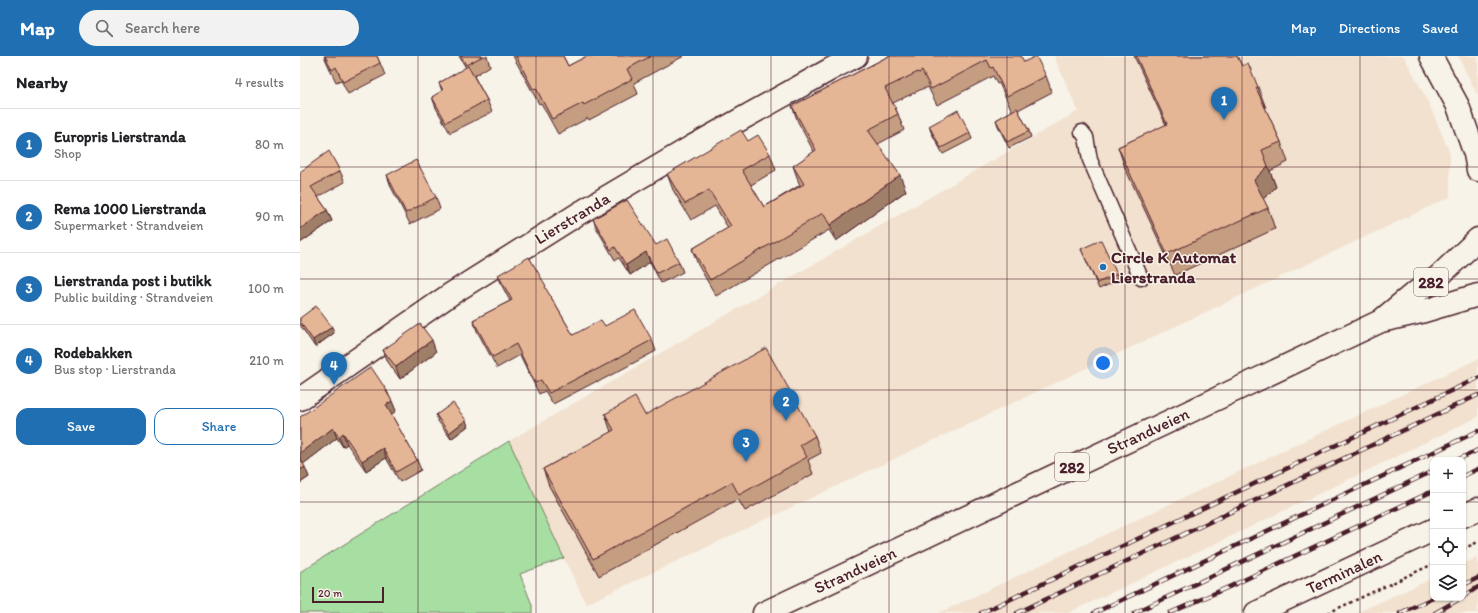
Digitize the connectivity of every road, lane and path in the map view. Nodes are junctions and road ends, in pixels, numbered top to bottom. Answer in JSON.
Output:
{"nodes":[{"id":1,"x":856,"y":56,"type":"edge"},
{"id":2,"x":1431,"y":56,"type":"edge"},
{"id":3,"x":1458,"y":106,"type":"junction"},
{"id":4,"x":1478,"y":129,"type":"edge"},
{"id":5,"x":1082,"y":132,"type":"dead end"},
{"id":6,"x":1478,"y":170,"type":"edge"},
{"id":7,"x":1478,"y":239,"type":"edge"},
{"id":8,"x":1141,"y":278,"type":"dead end"},
{"id":9,"x":1478,"y":295,"type":"edge"},
{"id":10,"x":1381,"y":321,"type":"junction"},
{"id":11,"x":300,"y":399,"type":"edge"},
{"id":12,"x":1478,"y":509,"type":"edge"},
{"id":13,"x":1466,"y":515,"type":"edge"},
{"id":14,"x":1430,"y":531,"type":"edge"},
{"id":15,"x":1478,"y":542,"type":"edge"},
{"id":16,"x":1466,"y":548,"type":"edge"},
{"id":17,"x":1431,"y":565,"type":"edge"},
{"id":18,"x":764,"y":613,"type":"edge"},
{"id":19,"x":1256,"y":613,"type":"edge"},
{"id":20,"x":1328,"y":613,"type":"edge"}],
"edges":[{"from":1,"to":11,"type":"street","name":"Lierstranda"},
{"from":2,"to":3,"type":"street"},
{"from":3,"to":4,"type":"street"},
{"from":3,"to":6,"type":"street"},
{"from":5,"to":8,"type":"lane"},
{"from":7,"to":10,"type":"street","name":"Strandveien","number":"282"},
{"from":9,"to":10,"type":"street","name":"Strandveien","number":"282"},
{"from":10,"to":18,"type":"street","name":"Strandveien","number":"282"},
{"from":12,"to":13,"type":"street"},
{"from":14,"to":19,"type":"street","name":"Terminalen"},
{"from":15,"to":16,"type":"path"},
{"from":17,"to":20,"type":"path"}]}
